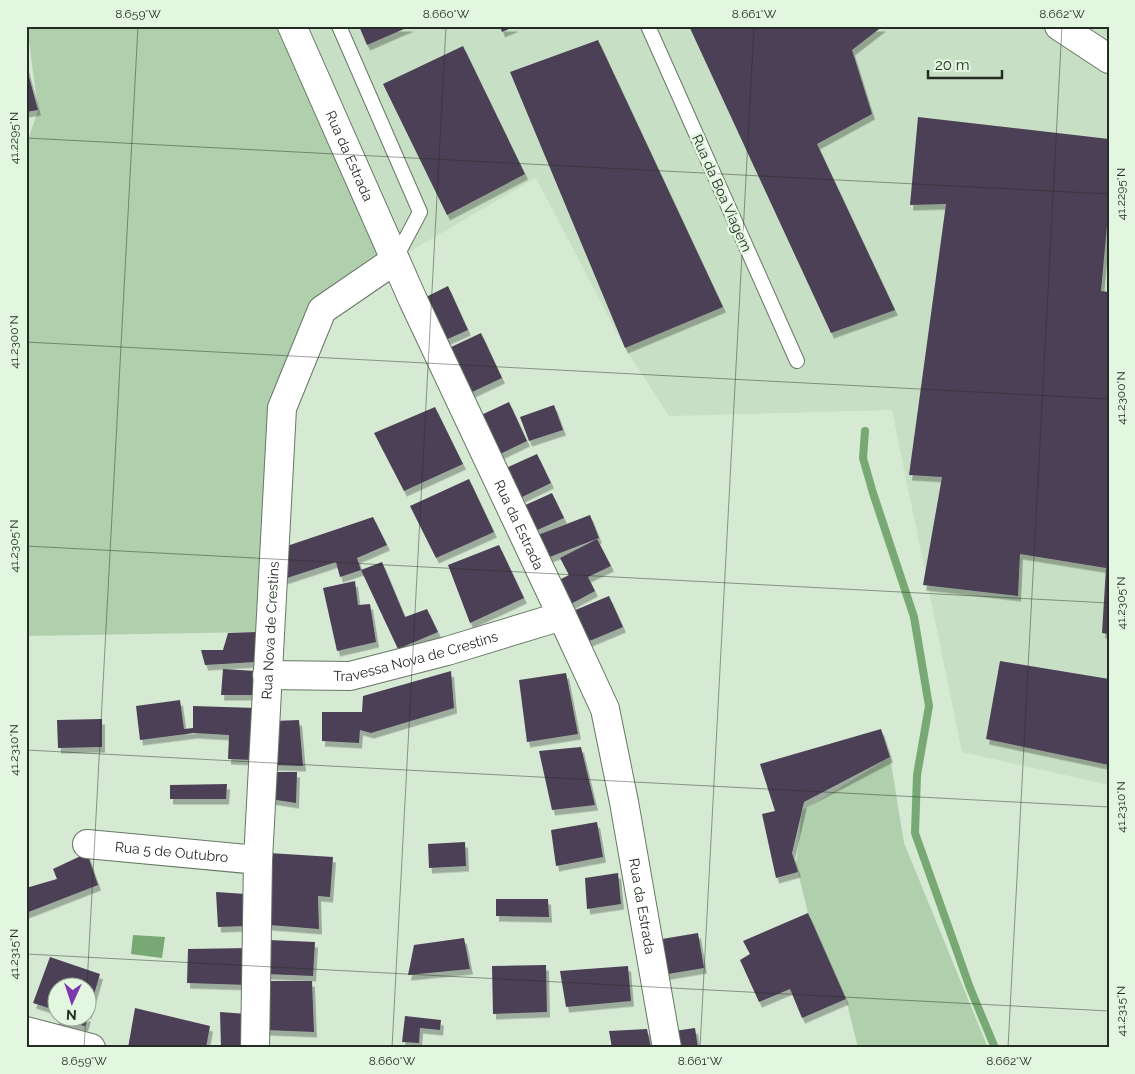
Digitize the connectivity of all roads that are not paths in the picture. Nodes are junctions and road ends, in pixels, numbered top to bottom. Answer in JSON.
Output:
{"nodes":[{"id":1,"x":292,"y":26,"type":"edge"},
{"id":2,"x":339,"y":26,"type":"edge"},
{"id":3,"x":648,"y":26,"type":"edge"},
{"id":4,"x":1059,"y":26,"type":"edge"},
{"id":5,"x":1109,"y":59,"type":"edge"},
{"id":6,"x":395,"y":260,"type":"junction"},
{"id":7,"x":797,"y":361,"type":"dead end"},
{"id":8,"x":562,"y":616,"type":"junction"},
{"id":9,"x":267,"y":675,"type":"junction"},
{"id":10,"x":87,"y":844,"type":"dead end"},
{"id":11,"x":258,"y":860,"type":"junction"},
{"id":12,"x":26,"y":1032,"type":"edge"},
{"id":13,"x":91,"y":1048,"type":"edge"},
{"id":14,"x":254,"y":1048,"type":"edge"},
{"id":15,"x":666,"y":1048,"type":"edge"}],
"edges":[{"from":1,"to":6,"type":"street","name":"Rua da Estrada"},
{"from":2,"to":6,"type":"lane"},
{"from":3,"to":7,"type":"lane","name":"Rua da Boa Viagem"},
{"from":4,"to":5,"type":"street"},
{"from":6,"to":8,"type":"street","name":"Rua da Estrada"},
{"from":6,"to":9,"type":"street","name":"Rua Nova de Crestins"},
{"from":8,"to":9,"type":"street","name":"Travessa Nova de Crestins"},
{"from":8,"to":15,"type":"street","name":"Rua da Estrada"},
{"from":9,"to":11,"type":"street","name":"Rua Nova de Crestins"},
{"from":10,"to":11,"type":"street","name":"Rua 5 de Outubro"},
{"from":11,"to":14,"type":"street","name":"Rua Nova de Crestins"},
{"from":12,"to":13,"type":"street"}]}
